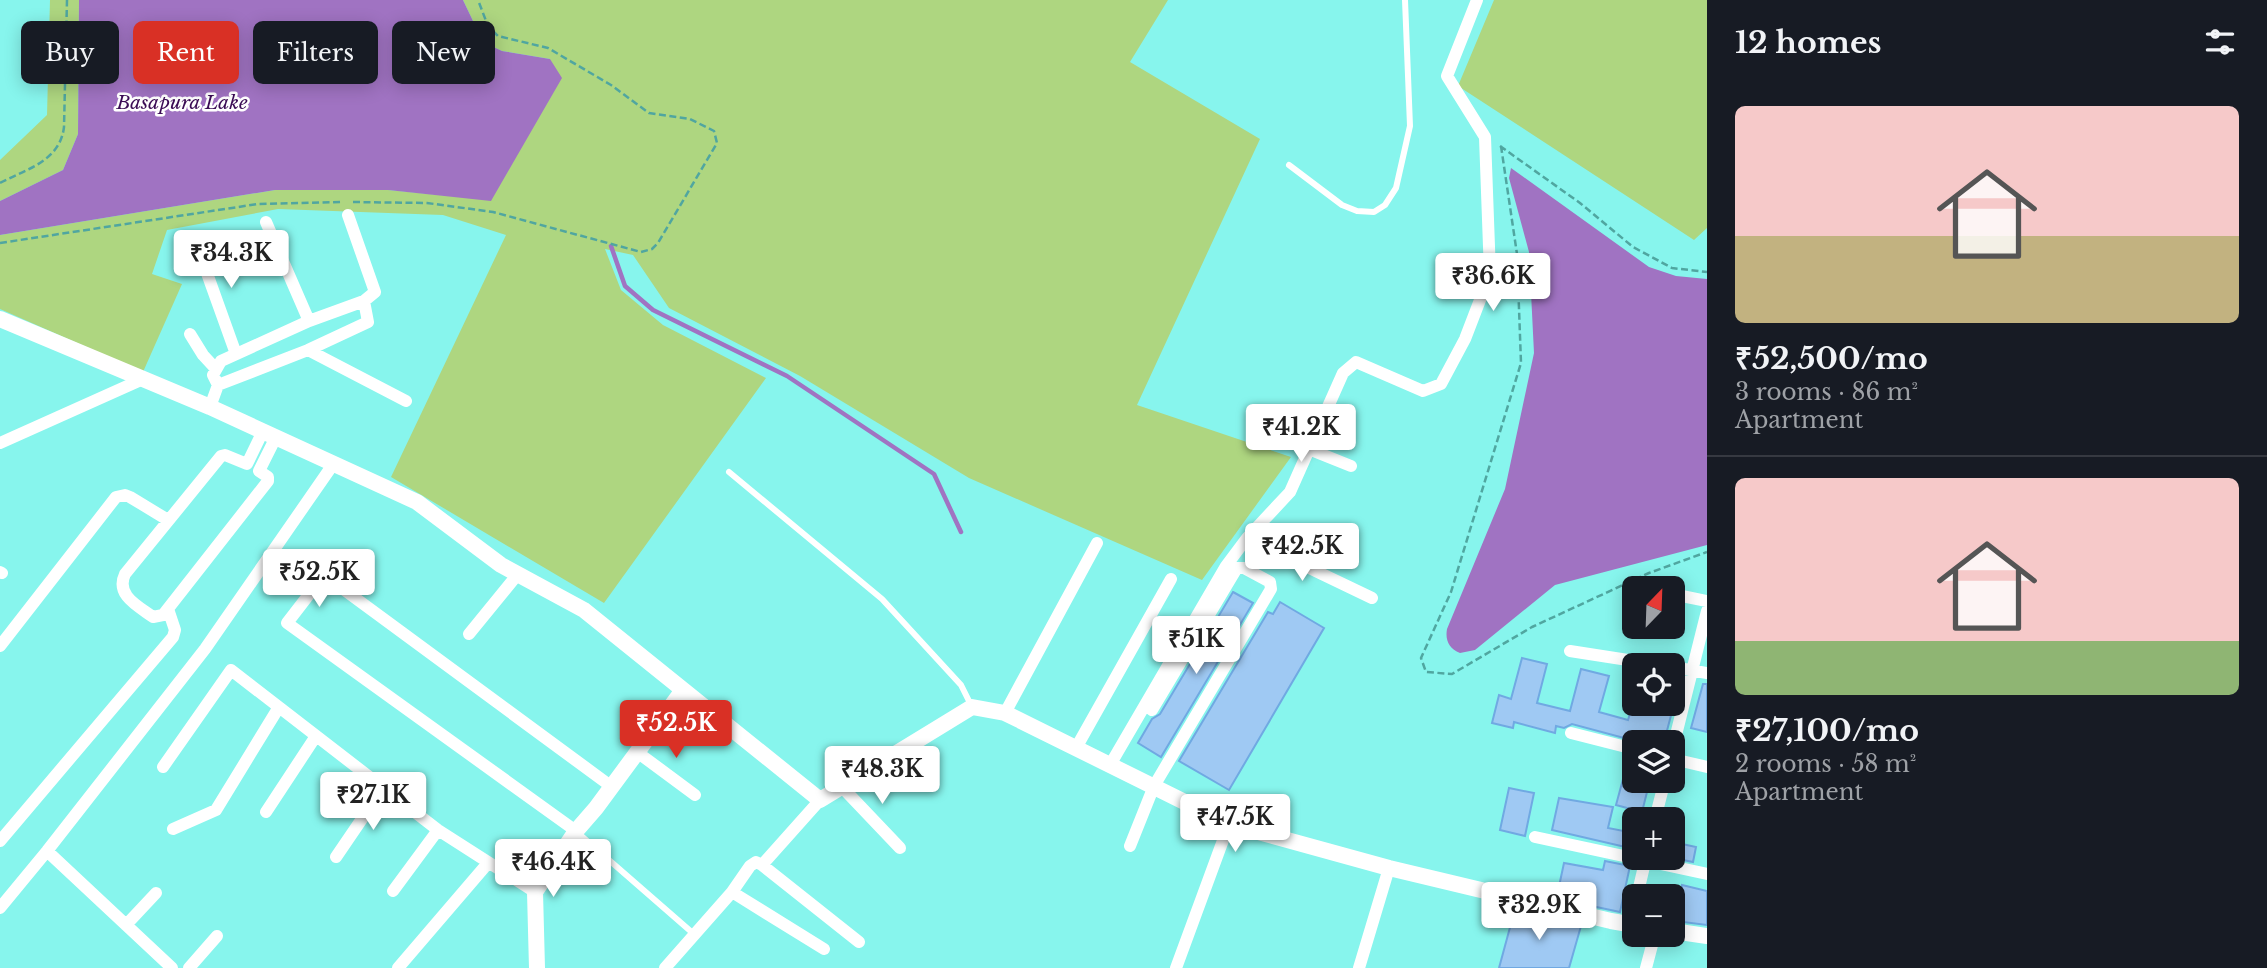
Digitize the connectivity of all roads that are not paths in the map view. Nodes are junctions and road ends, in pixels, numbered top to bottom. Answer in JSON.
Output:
{"nodes":[{"id":1,"x":1405,"y":0,"type":"edge"},
{"id":2,"x":1477,"y":0,"type":"edge"},
{"id":3,"x":1289,"y":165,"type":"dead end"},
{"id":4,"x":348,"y":215,"type":"dead end"},
{"id":5,"x":266,"y":222,"type":"dead end"},
{"id":6,"x":194,"y":237,"type":"dead end"},
{"id":7,"x":364,"y":301,"type":"junction"},
{"id":8,"x":0,"y":318,"type":"edge"},
{"id":9,"x":309,"y":321,"type":"junction"},
{"id":10,"x":190,"y":334,"type":"dead end"},
{"id":11,"x":308,"y":350,"type":"junction"},
{"id":12,"x":236,"y":354,"type":"junction"},
{"id":13,"x":215,"y":368,"type":"junction"},
{"id":14,"x":143,"y":379,"type":"junction"},
{"id":15,"x":218,"y":385,"type":"junction"},
{"id":16,"x":406,"y":401,"type":"dead end"},
{"id":17,"x":210,"y":407,"type":"junction"},
{"id":18,"x":1264,"y":430,"type":"dead end"},
{"id":19,"x":269,"y":434,"type":"junction"},
{"id":20,"x":0,"y":443,"type":"edge"},
{"id":21,"x":1310,"y":449,"type":"junction"},
{"id":22,"x":334,"y":463,"type":"junction"},
{"id":23,"x":247,"y":464,"type":"junction"},
{"id":24,"x":1351,"y":466,"type":"dead end"},
{"id":25,"x":260,"y":471,"type":"junction"},
{"id":26,"x":729,"y":472,"type":"dead end"},
{"id":27,"x":168,"y":520,"type":"junction"},
{"id":28,"x":1247,"y":538,"type":"junction"},
{"id":29,"x":1097,"y":543,"type":"dead end"},
{"id":30,"x":518,"y":574,"type":"junction"},
{"id":31,"x":1171,"y":579,"type":"dead end"},
{"id":32,"x":1685,"y":597,"type":"edge"},
{"id":33,"x":1372,"y":598,"type":"dead end"},
{"id":34,"x":1707,"y":601,"type":"edge"},
{"id":35,"x":168,"y":609,"type":"junction"},
{"id":36,"x":1707,"y":611,"type":"edge"},
{"id":37,"x":469,"y":634,"type":"dead end"},
{"id":38,"x":0,"y":646,"type":"edge"},
{"id":39,"x":1570,"y":651,"type":"dead end"},
{"id":40,"x":1622,"y":659,"type":"edge"},
{"id":41,"x":1685,"y":669,"type":"edge"},
{"id":42,"x":1693,"y":670,"type":"junction"},
{"id":43,"x":1707,"y":673,"type":"edge"},
{"id":44,"x":683,"y":690,"type":"junction"},
{"id":45,"x":279,"y":707,"type":"junction"},
{"id":46,"x":972,"y":707,"type":"junction"},
{"id":47,"x":1005,"y":713,"type":"junction"},
{"id":48,"x":1677,"y":730,"type":"edge"},
{"id":49,"x":1571,"y":733,"type":"dead end"},
{"id":50,"x":316,"y":736,"type":"junction"},
{"id":51,"x":1622,"y":747,"type":"edge"},
{"id":52,"x":1076,"y":748,"type":"junction"},
{"id":53,"x":638,"y":752,"type":"junction"},
{"id":54,"x":1685,"y":762,"type":"edge"},
{"id":55,"x":163,"y":766,"type":"dead end"},
{"id":56,"x":1114,"y":767,"type":"junction"},
{"id":57,"x":1707,"y":767,"type":"edge"},
{"id":58,"x":841,"y":786,"type":"junction"},
{"id":59,"x":1154,"y":786,"type":"junction"},
{"id":60,"x":612,"y":787,"type":"junction"},
{"id":61,"x":383,"y":788,"type":"junction"},
{"id":62,"x":695,"y":794,"type":"dead end"},
{"id":63,"x":820,"y":800,"type":"junction"},
{"id":64,"x":266,"y":812,"type":"dead end"},
{"id":65,"x":1229,"y":824,"type":"junction"},
{"id":66,"x":173,"y":829,"type":"dead end"},
{"id":67,"x":438,"y":830,"type":"junction"},
{"id":68,"x":576,"y":831,"type":"junction"},
{"id":69,"x":1535,"y":837,"type":"dead end"},
{"id":70,"x":0,"y":841,"type":"edge"},
{"id":71,"x":1130,"y":846,"type":"dead end"},
{"id":72,"x":900,"y":848,"type":"dead end"},
{"id":73,"x":47,"y":851,"type":"junction"},
{"id":74,"x":1622,"y":854,"type":"edge"},
{"id":75,"x":336,"y":858,"type":"dead end"},
{"id":76,"x":488,"y":863,"type":"junction"},
{"id":77,"x":762,"y":865,"type":"junction"},
{"id":78,"x":1389,"y":868,"type":"junction"},
{"id":79,"x":1685,"y":869,"type":"edge"},
{"id":80,"x":1707,"y":874,"type":"edge"},
{"id":81,"x":393,"y":891,"type":"dead end"},
{"id":82,"x":156,"y":892,"type":"dead end"},
{"id":83,"x":535,"y":892,"type":"junction"},
{"id":84,"x":732,"y":892,"type":"junction"},
{"id":85,"x":0,"y":908,"type":"edge"},
{"id":86,"x":1622,"y":923,"type":"edge"},
{"id":87,"x":126,"y":925,"type":"junction"},
{"id":88,"x":1685,"y":933,"type":"edge"},
{"id":89,"x":695,"y":935,"type":"junction"},
{"id":90,"x":217,"y":936,"type":"dead end"},
{"id":91,"x":1707,"y":936,"type":"edge"},
{"id":92,"x":859,"y":942,"type":"dead end"},
{"id":93,"x":1652,"y":947,"type":"edge"},
{"id":94,"x":824,"y":949,"type":"dead end"},
{"id":95,"x":172,"y":968,"type":"edge"},
{"id":96,"x":189,"y":968,"type":"edge"},
{"id":97,"x":398,"y":968,"type":"edge"},
{"id":98,"x":537,"y":968,"type":"edge"},
{"id":99,"x":665,"y":968,"type":"edge"},
{"id":100,"x":1176,"y":968,"type":"edge"},
{"id":101,"x":1359,"y":968,"type":"edge"},
{"id":102,"x":1646,"y":968,"type":"edge"}],
"edges":[{"from":1,"to":3,"type":"lane"},
{"from":2,"to":21,"type":"street"},
{"from":4,"to":7,"type":"street"},
{"from":5,"to":9,"type":"street"},
{"from":6,"to":12,"type":"street"},
{"from":7,"to":9,"type":"street"},
{"from":7,"to":11,"type":"street"},
{"from":8,"to":14,"type":"street"},
{"from":9,"to":12,"type":"street"},
{"from":10,"to":13,"type":"street"},
{"from":11,"to":15,"type":"street"},
{"from":11,"to":16,"type":"street"},
{"from":12,"to":13,"type":"street"},
{"from":13,"to":15,"type":"street"},
{"from":14,"to":17,"type":"street"},
{"from":14,"to":20,"type":"street"},
{"from":15,"to":17,"type":"street"},
{"from":17,"to":19,"type":"street"},
{"from":18,"to":21,"type":"street"},
{"from":19,"to":22,"type":"street"},
{"from":19,"to":23,"type":"street"},
{"from":19,"to":25,"type":"street"},
{"from":21,"to":24,"type":"street"},
{"from":21,"to":28,"type":"street"},
{"from":22,"to":30,"type":"street"},
{"from":22,"to":73,"type":"street"},
{"from":23,"to":25,"type":"street"},
{"from":23,"to":27,"type":"street"},
{"from":25,"to":35,"type":"street"},
{"from":26,"to":46,"type":"lane"},
{"from":27,"to":35,"type":"street"},
{"from":27,"to":38,"type":"street"},
{"from":28,"to":33,"type":"street"},
{"from":28,"to":56,"type":"street"},
{"from":29,"to":47,"type":"street"},
{"from":30,"to":37,"type":"street"},
{"from":30,"to":44,"type":"street"},
{"from":31,"to":52,"type":"street"},
{"from":32,"to":34,"type":"street"},
{"from":35,"to":70,"type":"street"},
{"from":36,"to":42,"type":"street"},
{"from":39,"to":40,"type":"street"},
{"from":41,"to":42,"type":"street"},
{"from":42,"to":43,"type":"street"},
{"from":42,"to":48,"type":"street"},
{"from":44,"to":53,"type":"street"},
{"from":44,"to":63,"type":"street"},
{"from":45,"to":50,"type":"street"},
{"from":45,"to":55,"type":"street"},
{"from":45,"to":66,"type":"street"},
{"from":46,"to":47,"type":"street"},
{"from":46,"to":58,"type":"street"},
{"from":47,"to":52,"type":"street"},
{"from":49,"to":51,"type":"street"},
{"from":50,"to":61,"type":"street"},
{"from":50,"to":64,"type":"street"},
{"from":52,"to":56,"type":"street"},
{"from":53,"to":60,"type":"street"},
{"from":53,"to":62,"type":"street"},
{"from":54,"to":57,"type":"street"},
{"from":56,"to":59,"type":"street"},
{"from":56,"to":59,"type":"street"},
{"from":58,"to":63,"type":"street"},
{"from":58,"to":72,"type":"street"},
{"from":59,"to":65,"type":"street"},
{"from":59,"to":71,"type":"street"},
{"from":60,"to":68,"type":"street"},
{"from":60,"to":68,"type":"street"},
{"from":61,"to":67,"type":"street"},
{"from":61,"to":75,"type":"street"},
{"from":63,"to":77,"type":"street"},
{"from":65,"to":78,"type":"street"},
{"from":65,"to":100,"type":"street"},
{"from":67,"to":76,"type":"street"},
{"from":67,"to":81,"type":"street"},
{"from":68,"to":83,"type":"street"},
{"from":68,"to":89,"type":"lane"},
{"from":69,"to":74,"type":"street"},
{"from":73,"to":85,"type":"street"},
{"from":73,"to":87,"type":"street"},
{"from":76,"to":83,"type":"street"},
{"from":76,"to":97,"type":"street"},
{"from":77,"to":84,"type":"street"},
{"from":77,"to":92,"type":"street"},
{"from":78,"to":86,"type":"street"},
{"from":78,"to":101,"type":"street"},
{"from":79,"to":80,"type":"street"},
{"from":82,"to":87,"type":"street"},
{"from":83,"to":98,"type":"street"},
{"from":84,"to":89,"type":"street"},
{"from":84,"to":94,"type":"street"},
{"from":87,"to":95,"type":"street"},
{"from":88,"to":91,"type":"street"},
{"from":89,"to":99,"type":"street"},
{"from":90,"to":96,"type":"street"},
{"from":93,"to":102,"type":"street"}]}
